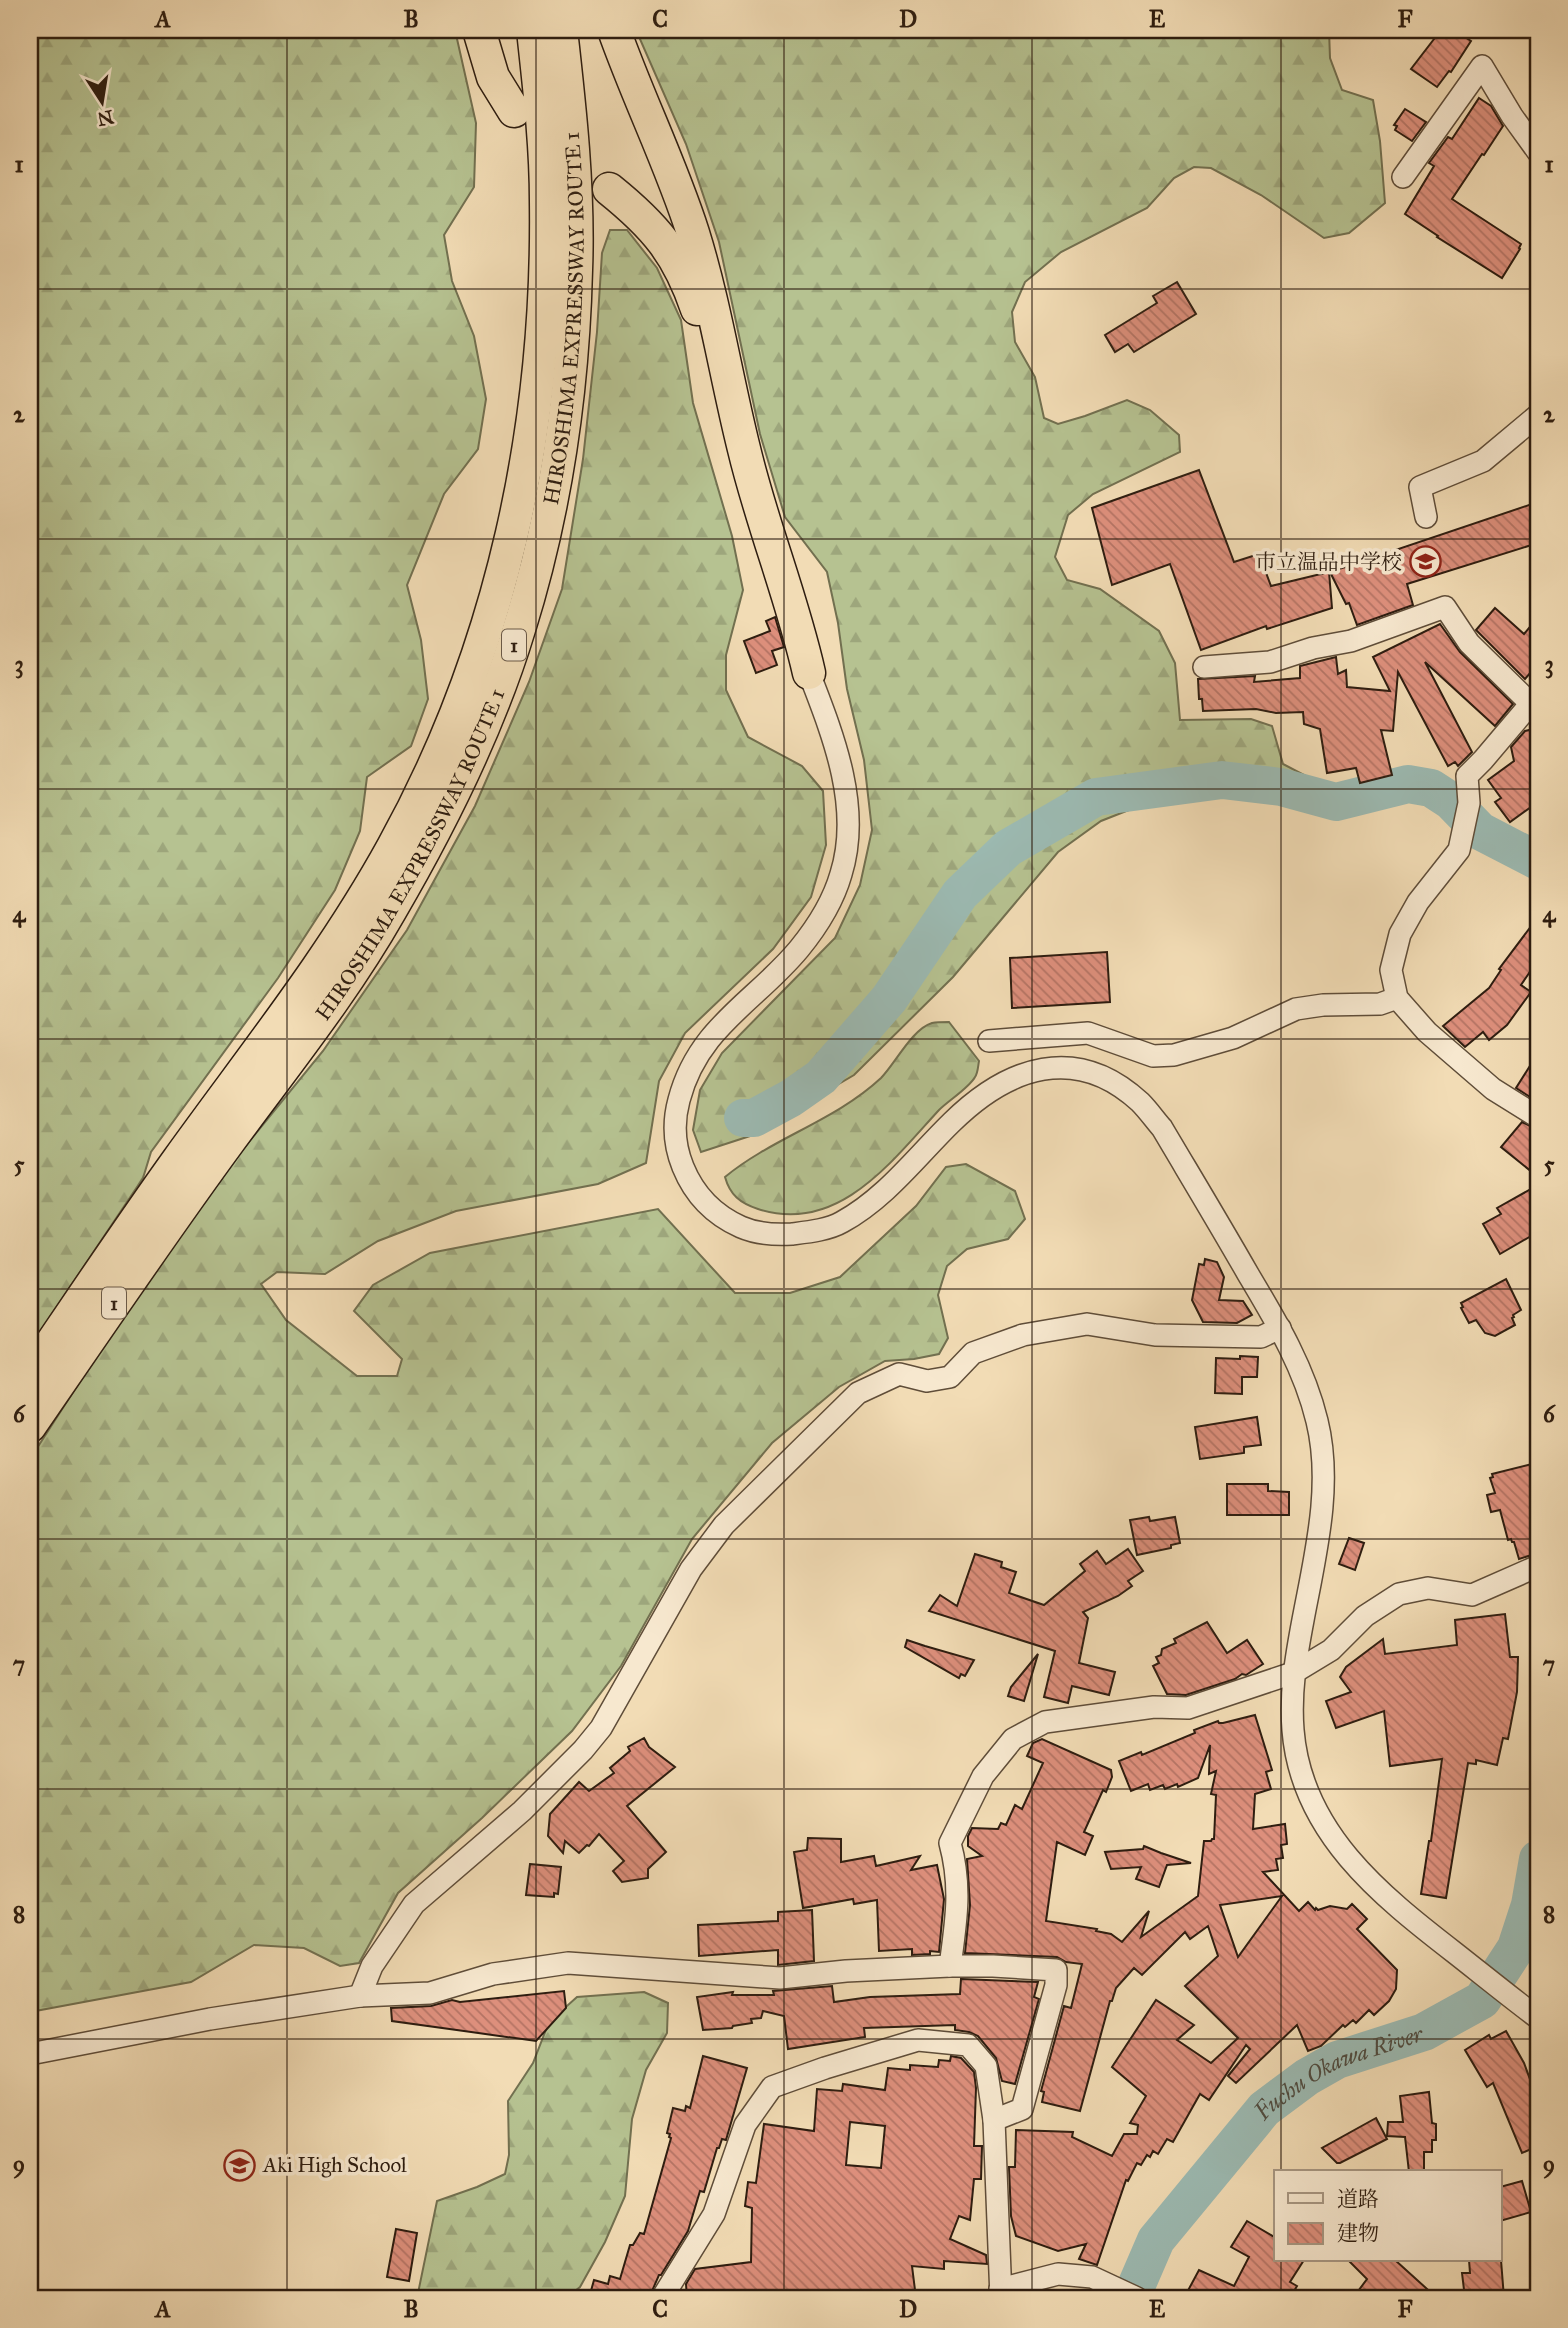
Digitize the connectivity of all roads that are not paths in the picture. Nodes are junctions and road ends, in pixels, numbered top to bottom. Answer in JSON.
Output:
{"nodes":[{"id":1,"x":479,"y":30,"type":"edge"},
{"id":2,"x":533,"y":30,"type":"edge"},
{"id":3,"x":561,"y":30,"type":"edge"},
{"id":4,"x":614,"y":30,"type":"edge"},
{"id":5,"x":514,"y":111,"type":"dead end"},
{"id":6,"x":1538,"y":152,"type":"edge"},
{"id":7,"x":1404,"y":177,"type":"dead end"},
{"id":8,"x":609,"y":189,"type":"dead end"},
{"id":9,"x":1538,"y":415,"type":"edge"},
{"id":10,"x":1426,"y":517,"type":"dead end"},
{"id":11,"x":1204,"y":667,"type":"dead end"},
{"id":12,"x":809,"y":673,"type":"junction"},
{"id":13,"x":1534,"y":699,"type":"edge"},
{"id":14,"x":1396,"y":998,"type":"junction"},
{"id":15,"x":1068,"y":1036,"type":"junction"},
{"id":16,"x":989,"y":1041,"type":"dead end"},
{"id":17,"x":1069,"y":1067,"type":"junction"},
{"id":18,"x":1538,"y":1117,"type":"edge"},
{"id":19,"x":189,"y":1170,"type":"junction"},
{"id":20,"x":1280,"y":1328,"type":"junction"},
{"id":21,"x":30,"y":1375,"type":"edge"},
{"id":22,"x":30,"y":1426,"type":"edge"},
{"id":23,"x":1538,"y":1566,"type":"edge"},
{"id":24,"x":1293,"y":1673,"type":"junction"},
{"id":25,"x":950,"y":1966,"type":"junction"},
{"id":26,"x":360,"y":1996,"type":"junction"},
{"id":27,"x":1538,"y":2018,"type":"edge"},
{"id":28,"x":30,"y":2054,"type":"edge"},
{"id":29,"x":994,"y":2120,"type":"junction"},
{"id":30,"x":1001,"y":2294,"type":"edge"},
{"id":31,"x":662,"y":2298,"type":"edge"},
{"id":32,"x":1137,"y":2298,"type":"edge"}],
"edges":[{"from":1,"to":5,"type":"highway"},
{"from":2,"to":19,"type":"highway","name":"HIROSHIMA EXPRESSWAY ROUTE 1","number":"1"},
{"from":3,"to":19,"type":"highway","name":"HIROSHIMA EXPRESSWAY ROUTE 1","number":"1"},
{"from":4,"to":12,"type":"highway"},
{"from":6,"to":7,"type":"street"},
{"from":8,"to":12,"type":"highway"},
{"from":9,"to":10,"type":"street"},
{"from":11,"to":13,"type":"street"},
{"from":12,"to":17,"type":"street"},
{"from":13,"to":14,"type":"street"},
{"from":14,"to":15,"type":"street"},
{"from":14,"to":18,"type":"street"},
{"from":15,"to":16,"type":"street"},
{"from":15,"to":17,"type":"street"},
{"from":17,"to":20,"type":"street"},
{"from":19,"to":21,"type":"highway","name":"HIROSHIMA EXPRESSWAY ROUTE 1","number":"1"},
{"from":19,"to":22,"type":"highway","name":"HIROSHIMA EXPRESSWAY ROUTE 1","number":"1"},
{"from":20,"to":24,"type":"street"},
{"from":20,"to":26,"type":"street"},
{"from":23,"to":24,"type":"street"},
{"from":24,"to":25,"type":"street"},
{"from":24,"to":27,"type":"street"},
{"from":25,"to":26,"type":"street"},
{"from":25,"to":29,"type":"street"},
{"from":26,"to":28,"type":"street"},
{"from":29,"to":30,"type":"street"},
{"from":29,"to":31,"type":"street"},
{"from":30,"to":32,"type":"street"}]}
